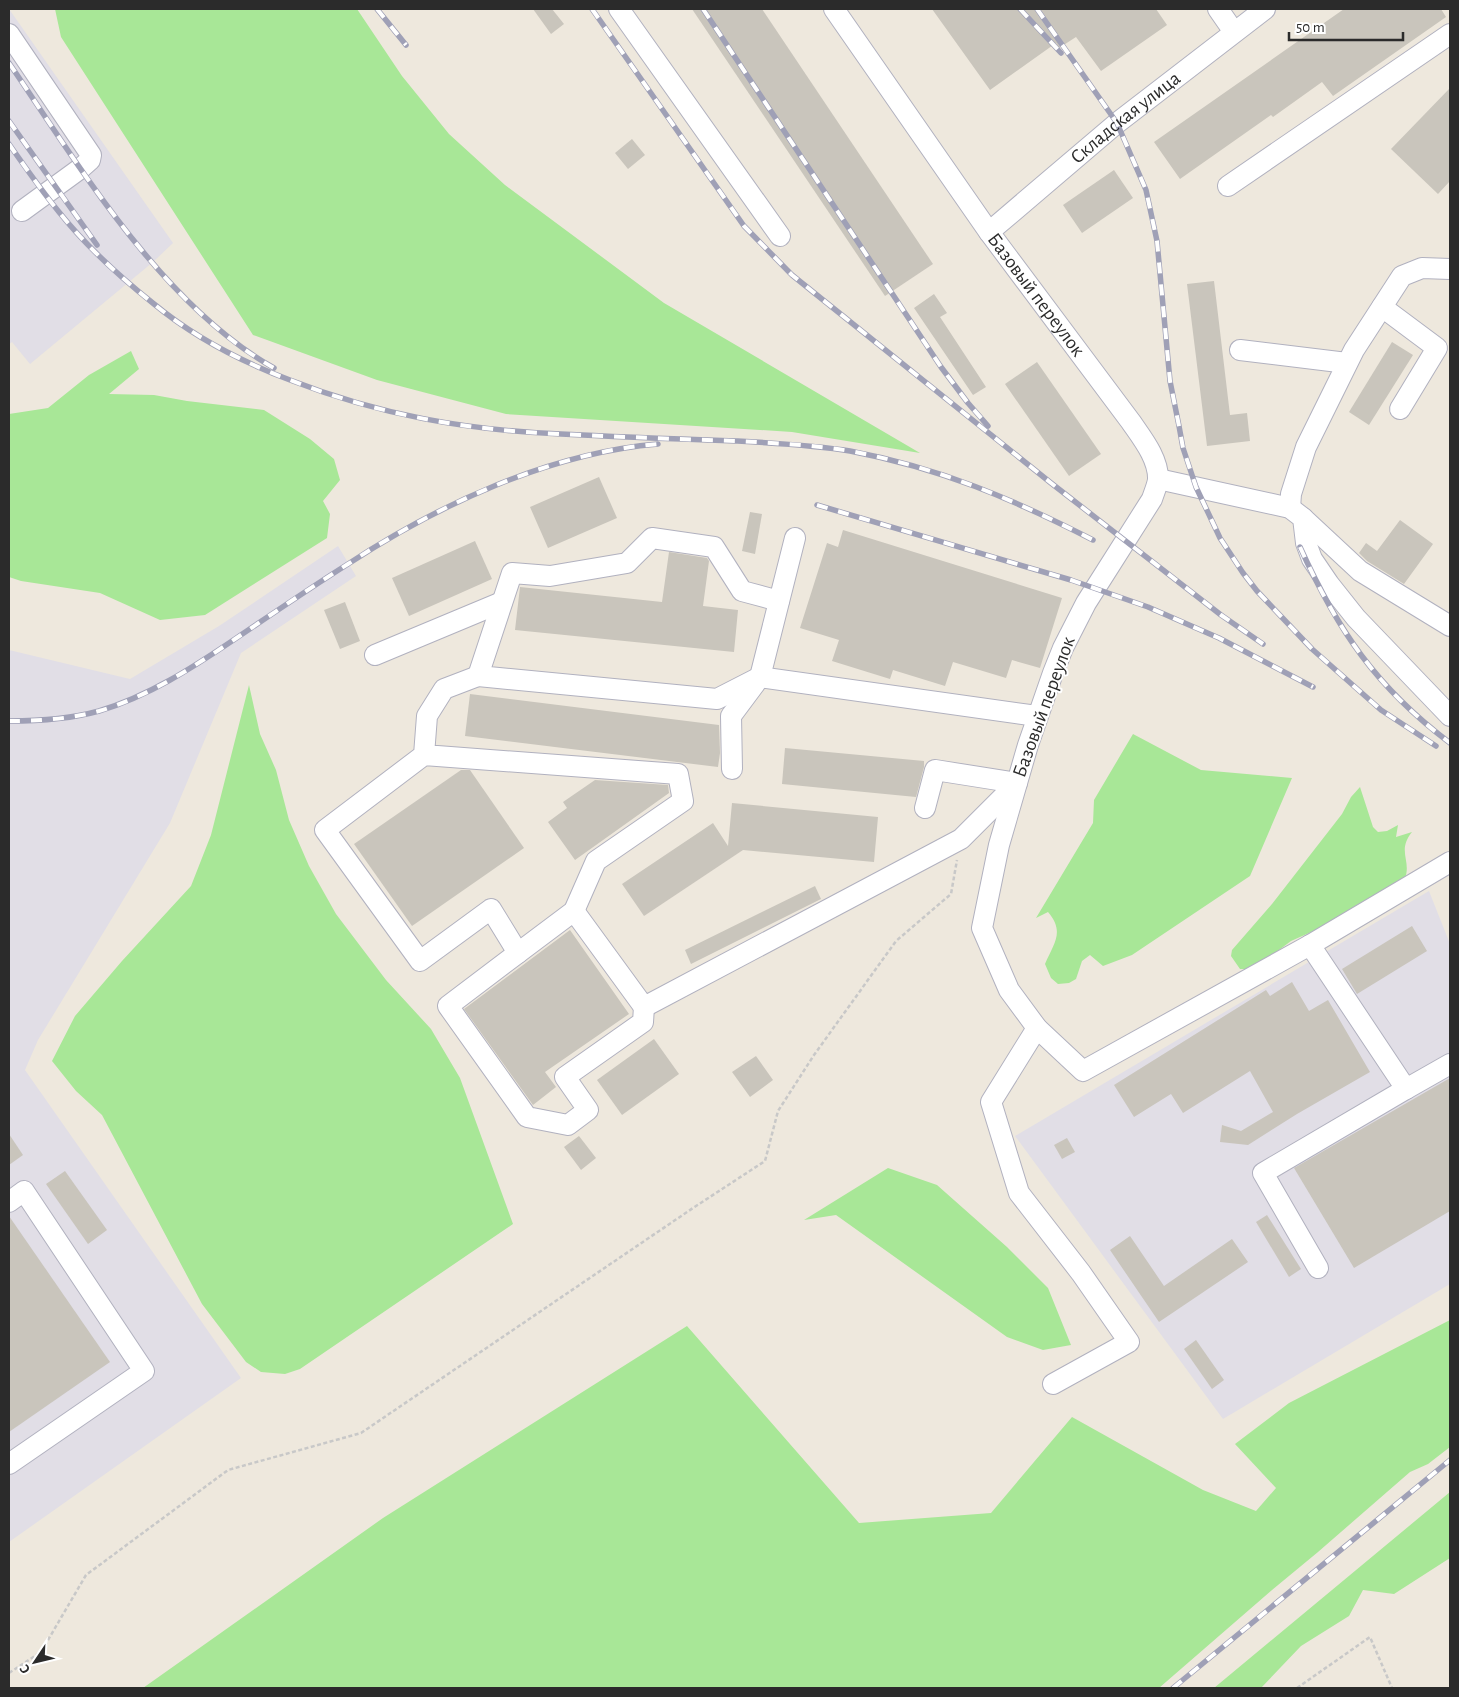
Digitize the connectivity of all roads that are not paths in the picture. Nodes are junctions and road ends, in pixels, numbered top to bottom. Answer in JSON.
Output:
{"nodes":[{"id":1,"x":618,"y":9,"type":"edge"},
{"id":2,"x":834,"y":9,"type":"edge"},
{"id":3,"x":1218,"y":9,"type":"edge"},
{"id":4,"x":1265,"y":9,"type":"edge"},
{"id":5,"x":1234,"y":32,"type":"junction"},
{"id":6,"x":9,"y":34,"type":"edge"},
{"id":7,"x":1450,"y":34,"type":"edge"},
{"id":8,"x":1228,"y":186,"type":"dead end"},
{"id":9,"x":22,"y":211,"type":"dead end"},
{"id":10,"x":989,"y":232,"type":"junction"},
{"id":11,"x":780,"y":236,"type":"dead end"},
{"id":12,"x":1450,"y":269,"type":"edge"},
{"id":13,"x":1382,"y":307,"type":"junction"},
{"id":14,"x":1240,"y":350,"type":"dead end"},
{"id":15,"x":1347,"y":364,"type":"junction"},
{"id":16,"x":1400,"y":408,"type":"dead end"},
{"id":17,"x":1158,"y":479,"type":"junction"},
{"id":18,"x":1296,"y":513,"type":"junction"},
{"id":19,"x":795,"y":538,"type":"dead end"},
{"id":20,"x":779,"y":601,"type":"junction"},
{"id":21,"x":502,"y":602,"type":"junction"},
{"id":22,"x":1450,"y":626,"type":"edge"},
{"id":23,"x":375,"y":656,"type":"dead end"},
{"id":24,"x":478,"y":676,"type":"junction"},
{"id":25,"x":760,"y":678,"type":"junction"},
{"id":26,"x":1037,"y":716,"type":"junction"},
{"id":27,"x":1450,"y":716,"type":"edge"},
{"id":28,"x":424,"y":755,"type":"junction"},
{"id":29,"x":732,"y":769,"type":"dead end"},
{"id":30,"x":1017,"y":783,"type":"junction"},
{"id":31,"x":925,"y":808,"type":"dead end"},
{"id":32,"x":1450,"y":862,"type":"edge"},
{"id":33,"x":574,"y":911,"type":"junction"},
{"id":34,"x":1310,"y":945,"type":"junction"},
{"id":35,"x":518,"y":953,"type":"junction"},
{"id":36,"x":644,"y":1007,"type":"junction"},
{"id":37,"x":1037,"y":1028,"type":"junction"},
{"id":38,"x":1450,"y":1064,"type":"edge"},
{"id":39,"x":1406,"y":1089,"type":"junction"},
{"id":40,"x":9,"y":1202,"type":"edge"},
{"id":41,"x":1318,"y":1268,"type":"dead end"},
{"id":42,"x":1053,"y":1384,"type":"dead end"},
{"id":43,"x":9,"y":1464,"type":"edge"}],
"edges":[{"from":1,"to":11,"type":"street"},
{"from":2,"to":10,"type":"street","name":"Базовый переулок"},
{"from":3,"to":5,"type":"street"},
{"from":4,"to":5,"type":"street","name":"Складская улица"},
{"from":5,"to":10,"type":"street","name":"Складская улица"},
{"from":6,"to":9,"type":"street"},
{"from":7,"to":8,"type":"street"},
{"from":10,"to":17,"type":"street","name":"Базовый переулок"},
{"from":12,"to":13,"type":"street"},
{"from":13,"to":15,"type":"street"},
{"from":13,"to":16,"type":"street"},
{"from":14,"to":15,"type":"street"},
{"from":15,"to":18,"type":"street"},
{"from":17,"to":18,"type":"street"},
{"from":17,"to":26,"type":"street","name":"Базовый переулок"},
{"from":18,"to":22,"type":"street"},
{"from":18,"to":27,"type":"street"},
{"from":19,"to":20,"type":"street"},
{"from":20,"to":21,"type":"street"},
{"from":20,"to":25,"type":"street"},
{"from":21,"to":23,"type":"street"},
{"from":21,"to":24,"type":"street"},
{"from":24,"to":25,"type":"street"},
{"from":24,"to":28,"type":"street"},
{"from":25,"to":26,"type":"street"},
{"from":25,"to":29,"type":"street"},
{"from":26,"to":30,"type":"street","name":"Базовый переулок"},
{"from":28,"to":33,"type":"street"},
{"from":28,"to":35,"type":"street"},
{"from":30,"to":31,"type":"street"},
{"from":30,"to":36,"type":"street"},
{"from":30,"to":37,"type":"street","name":"Базовый переулок"},
{"from":32,"to":34,"type":"street","name":"Базовый переулок"},
{"from":33,"to":35,"type":"street"},
{"from":33,"to":36,"type":"street"},
{"from":34,"to":37,"type":"street","name":"Базовый переулок"},
{"from":34,"to":39,"type":"street"},
{"from":35,"to":36,"type":"street"},
{"from":37,"to":42,"type":"street"},
{"from":38,"to":39,"type":"street"},
{"from":39,"to":41,"type":"street"},
{"from":40,"to":43,"type":"street"}]}
